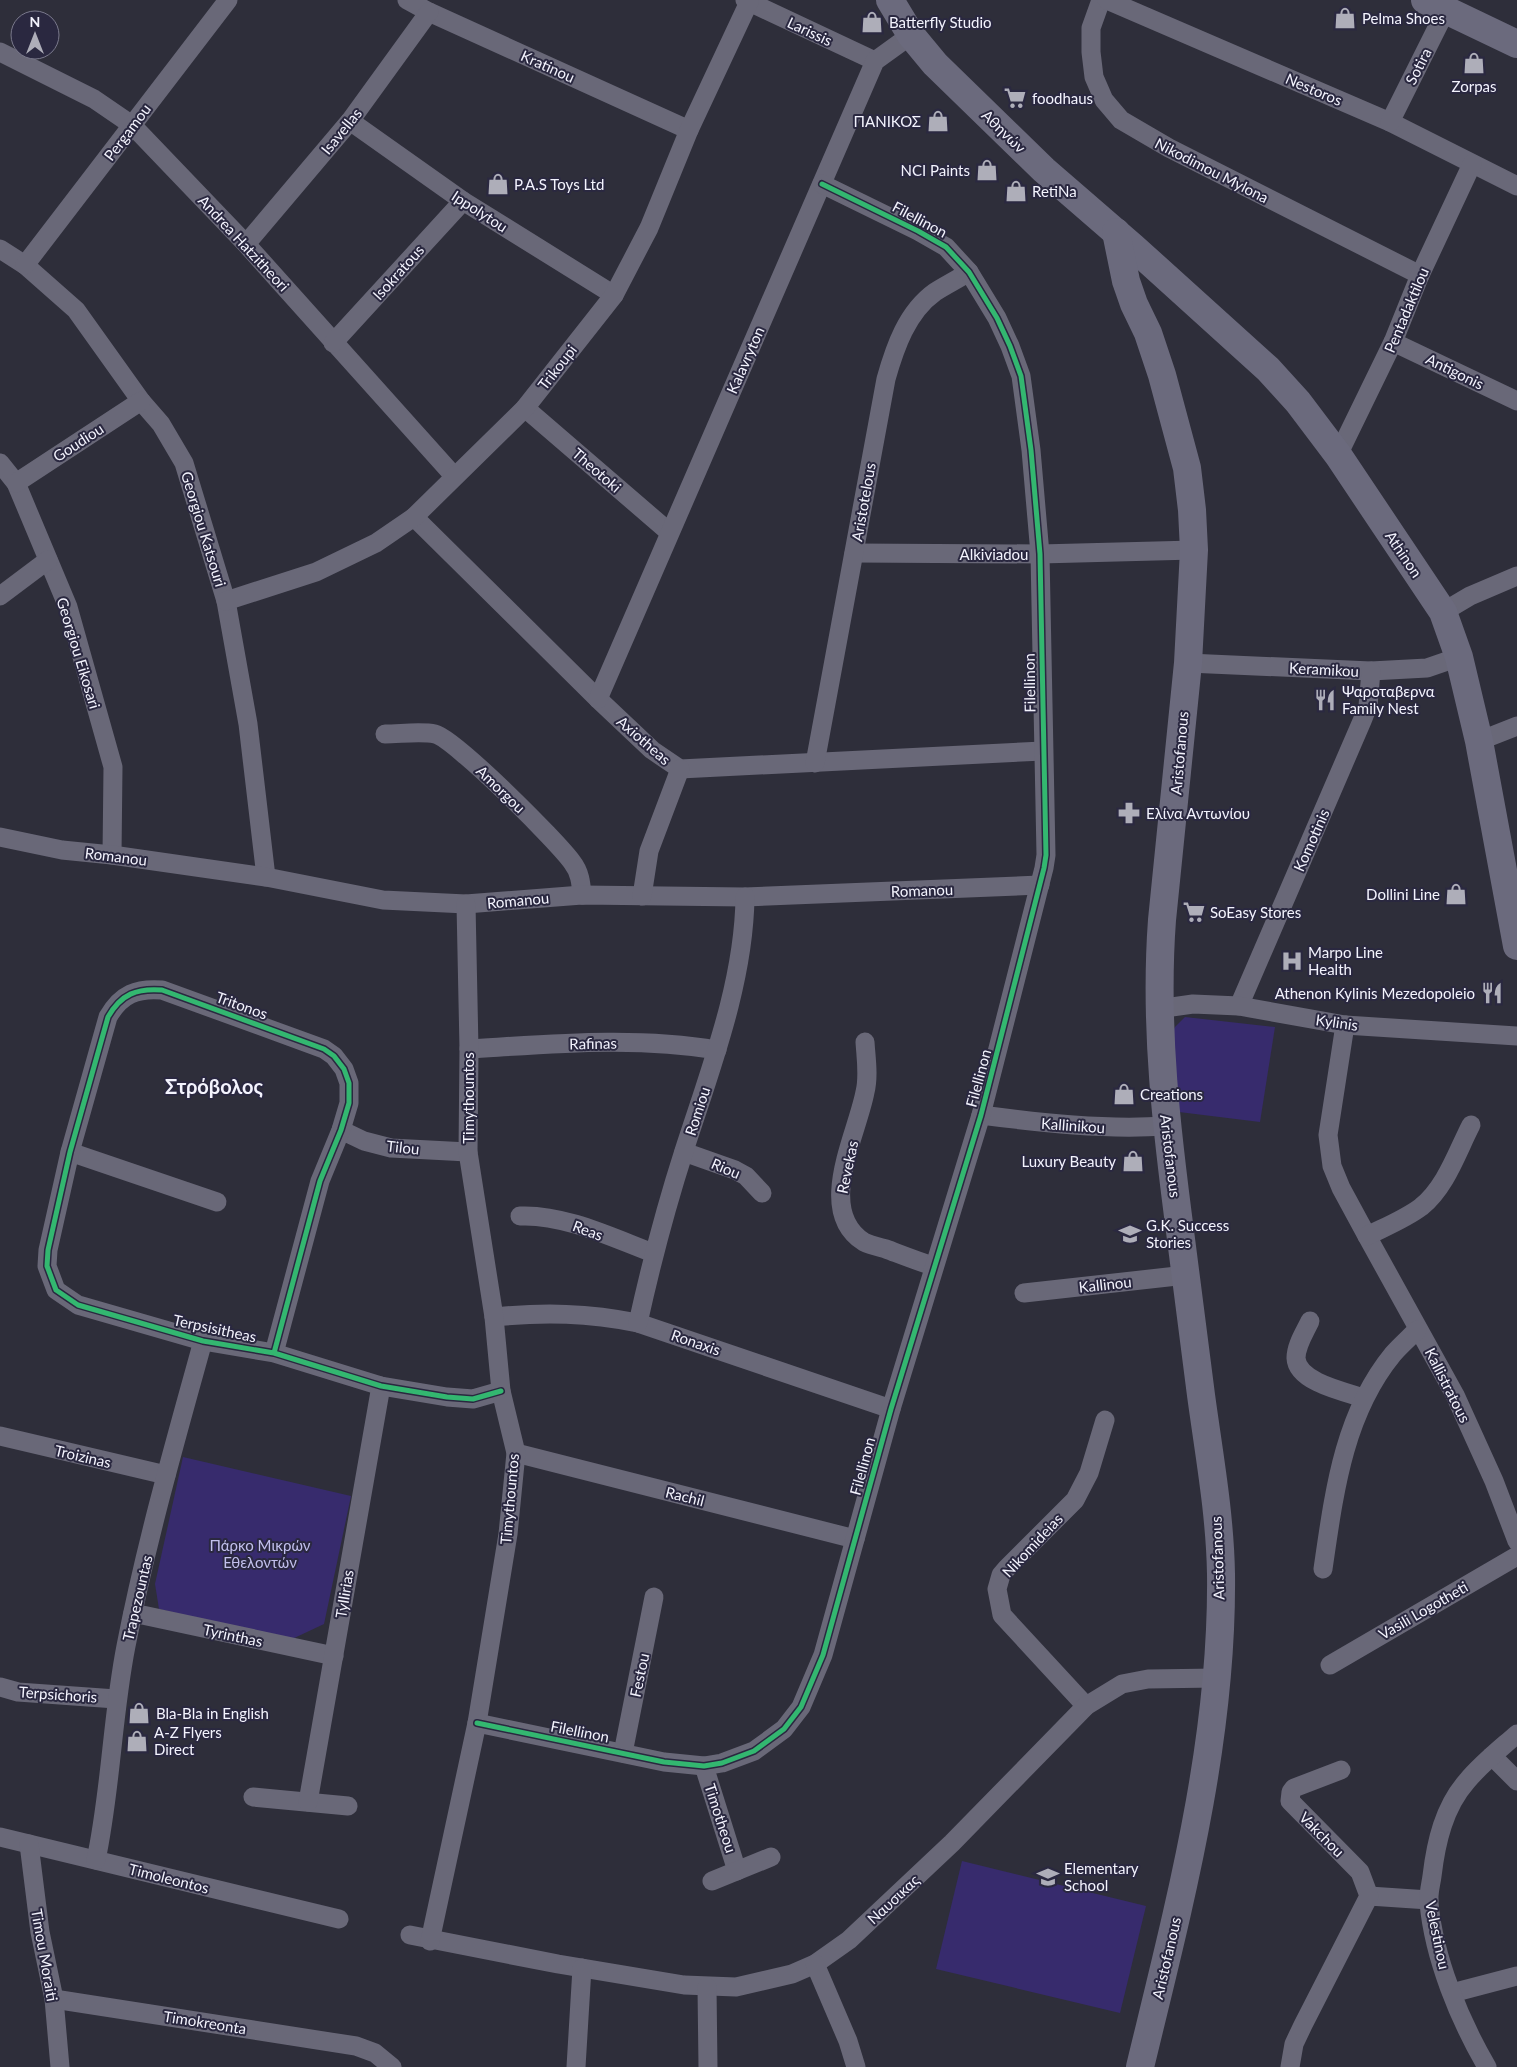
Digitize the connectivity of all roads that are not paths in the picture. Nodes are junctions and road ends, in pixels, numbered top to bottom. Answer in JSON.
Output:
{"nodes":[{"id":1,"x":407,"y":0,"type":"edge"},
{"id":2,"x":890,"y":0,"type":"edge"},
{"id":3,"x":1101,"y":0,"type":"edge"},
{"id":4,"x":1107,"y":0,"type":"edge"},
{"id":5,"x":225,"y":1,"type":"edge"},
{"id":6,"x":747,"y":1,"type":"edge"},
{"id":7,"x":1436,"y":5,"type":"edge"},
{"id":8,"x":430,"y":12,"type":"junction"},
{"id":9,"x":911,"y":35,"type":"junction"},
{"id":10,"x":1517,"y":44,"type":"edge"},
{"id":11,"x":0,"y":52,"type":"edge"},
{"id":12,"x":875,"y":61,"type":"junction"},
{"id":13,"x":350,"y":121,"type":"junction"},
{"id":14,"x":1390,"y":122,"type":"junction"},
{"id":15,"x":132,"y":125,"type":"junction"},
{"id":16,"x":689,"y":130,"type":"junction"},
{"id":17,"x":1472,"y":164,"type":"junction"},
{"id":18,"x":822,"y":184,"type":"junction"},
{"id":19,"x":1517,"y":186,"type":"edge"},
{"id":20,"x":463,"y":201,"type":"junction"},
{"id":21,"x":1125,"y":239,"type":"junction"},
{"id":22,"x":246,"y":244,"type":"junction"},
{"id":23,"x":0,"y":249,"type":"edge"},
{"id":24,"x":25,"y":265,"type":"junction"},
{"id":25,"x":969,"y":272,"type":"junction"},
{"id":26,"x":1420,"y":276,"type":"junction"},
{"id":27,"x":614,"y":295,"type":"junction"},
{"id":28,"x":1393,"y":342,"type":"junction"},
{"id":29,"x":333,"y":343,"type":"junction"},
{"id":30,"x":141,"y":401,"type":"junction"},
{"id":31,"x":1517,"y":401,"type":"edge"},
{"id":32,"x":525,"y":408,"type":"junction"},
{"id":33,"x":1338,"y":454,"type":"junction"},
{"id":34,"x":0,"y":463,"type":"edge"},
{"id":35,"x":454,"y":476,"type":"junction"},
{"id":36,"x":16,"y":483,"type":"junction"},
{"id":37,"x":414,"y":518,"type":"junction"},
{"id":38,"x":669,"y":532,"type":"junction"},
{"id":39,"x":1194,"y":550,"type":"junction"},
{"id":40,"x":854,"y":553,"type":"junction"},
{"id":41,"x":1040,"y":554,"type":"junction"},
{"id":42,"x":48,"y":560,"type":"junction"},
{"id":43,"x":1517,"y":576,"type":"edge"},
{"id":44,"x":0,"y":596,"type":"edge"},
{"id":45,"x":226,"y":601,"type":"junction"},
{"id":46,"x":1443,"y":612,"type":"junction"},
{"id":47,"x":1459,"y":657,"type":"junction"},
{"id":48,"x":1188,"y":662,"type":"junction"},
{"id":49,"x":1371,"y":671,"type":"junction"},
{"id":50,"x":598,"y":699,"type":"junction"},
{"id":51,"x":1517,"y":726,"type":"edge"},
{"id":52,"x":385,"y":734,"type":"dead end"},
{"id":53,"x":1478,"y":741,"type":"junction"},
{"id":54,"x":1042,"y":751,"type":"junction"},
{"id":55,"x":815,"y":763,"type":"junction"},
{"id":56,"x":680,"y":770,"type":"junction"},
{"id":57,"x":0,"y":837,"type":"edge"},
{"id":58,"x":112,"y":854,"type":"junction"},
{"id":59,"x":1510,"y":871,"type":"edge"},
{"id":60,"x":266,"y":877,"type":"junction"},
{"id":61,"x":1040,"y":885,"type":"junction"},
{"id":62,"x":582,"y":895,"type":"junction"},
{"id":63,"x":642,"y":896,"type":"junction"},
{"id":64,"x":745,"y":897,"type":"junction"},
{"id":65,"x":466,"y":904,"type":"junction"},
{"id":66,"x":1517,"y":946,"type":"edge"},
{"id":67,"x":1239,"y":1006,"type":"junction"},
{"id":68,"x":1158,"y":1009,"type":"junction"},
{"id":69,"x":1345,"y":1025,"type":"junction"},
{"id":70,"x":1517,"y":1036,"type":"edge"},
{"id":71,"x":865,"y":1042,"type":"dead end"},
{"id":72,"x":468,"y":1049,"type":"junction"},
{"id":73,"x":717,"y":1050,"type":"junction"},
{"id":74,"x":981,"y":1115,"type":"junction"},
{"id":75,"x":1471,"y":1125,"type":"dead end"},
{"id":76,"x":1166,"y":1126,"type":"junction"},
{"id":77,"x":341,"y":1130,"type":"junction"},
{"id":78,"x":70,"y":1152,"type":"junction"},
{"id":79,"x":468,"y":1152,"type":"junction"},
{"id":80,"x":684,"y":1152,"type":"junction"},
{"id":81,"x":762,"y":1194,"type":"dead end"},
{"id":82,"x":217,"y":1202,"type":"dead end"},
{"id":83,"x":520,"y":1216,"type":"dead end"},
{"id":84,"x":1367,"y":1236,"type":"junction"},
{"id":85,"x":653,"y":1254,"type":"junction"},
{"id":86,"x":933,"y":1266,"type":"junction"},
{"id":87,"x":1186,"y":1275,"type":"junction"},
{"id":88,"x":51,"y":1280,"type":"joint"},
{"id":89,"x":1024,"y":1293,"type":"dead end"},
{"id":90,"x":494,"y":1317,"type":"junction"},
{"id":91,"x":1310,"y":1321,"type":"dead end"},
{"id":92,"x":638,"y":1323,"type":"junction"},
{"id":93,"x":1418,"y":1330,"type":"junction"},
{"id":94,"x":202,"y":1341,"type":"junction"},
{"id":95,"x":274,"y":1353,"type":"junction"},
{"id":96,"x":381,"y":1386,"type":"junction"},
{"id":97,"x":501,"y":1391,"type":"junction"},
{"id":98,"x":1364,"y":1398,"type":"junction"},
{"id":99,"x":890,"y":1409,"type":"junction"},
{"id":100,"x":1105,"y":1420,"type":"dead end"},
{"id":101,"x":0,"y":1436,"type":"edge"},
{"id":102,"x":516,"y":1453,"type":"junction"},
{"id":103,"x":166,"y":1475,"type":"junction"},
{"id":104,"x":855,"y":1540,"type":"junction"},
{"id":105,"x":1517,"y":1541,"type":"edge"},
{"id":106,"x":1517,"y":1556,"type":"edge"},
{"id":107,"x":1322,"y":1569,"type":"dead end"},
{"id":108,"x":654,"y":1597,"type":"dead end"},
{"id":109,"x":133,"y":1613,"type":"junction"},
{"id":110,"x":334,"y":1656,"type":"junction"},
{"id":111,"x":1330,"y":1665,"type":"dead end"},
{"id":112,"x":1217,"y":1678,"type":"junction"},
{"id":113,"x":0,"y":1687,"type":"edge"},
{"id":114,"x":116,"y":1698,"type":"junction"},
{"id":115,"x":1086,"y":1706,"type":"junction"},
{"id":116,"x":477,"y":1723,"type":"junction"},
{"id":117,"x":1517,"y":1734,"type":"edge"},
{"id":118,"x":623,"y":1753,"type":"junction"},
{"id":119,"x":1492,"y":1756,"type":"junction"},
{"id":120,"x":704,"y":1766,"type":"junction"},
{"id":121,"x":1341,"y":1770,"type":"dead end"},
{"id":122,"x":1517,"y":1781,"type":"edge"},
{"id":123,"x":253,"y":1797,"type":"dead end"},
{"id":124,"x":308,"y":1802,"type":"junction"},
{"id":125,"x":348,"y":1806,"type":"dead end"},
{"id":126,"x":0,"y":1837,"type":"edge"},
{"id":127,"x":28,"y":1844,"type":"junction"},
{"id":128,"x":771,"y":1857,"type":"dead end"},
{"id":129,"x":96,"y":1860,"type":"junction"},
{"id":130,"x":738,"y":1871,"type":"junction"},
{"id":131,"x":712,"y":1881,"type":"dead end"},
{"id":132,"x":1369,"y":1896,"type":"junction"},
{"id":133,"x":1429,"y":1900,"type":"junction"},
{"id":134,"x":339,"y":1919,"type":"dead end"},
{"id":135,"x":410,"y":1935,"type":"dead end"},
{"id":136,"x":430,"y":1940,"type":"junction"},
{"id":137,"x":815,"y":1964,"type":"junction"},
{"id":138,"x":582,"y":1968,"type":"junction"},
{"id":139,"x":1517,"y":1976,"type":"edge"},
{"id":140,"x":707,"y":1987,"type":"junction"},
{"id":141,"x":1452,"y":1994,"type":"junction"},
{"id":142,"x":54,"y":1999,"type":"junction"},
{"id":143,"x":60,"y":2067,"type":"edge"},
{"id":144,"x":392,"y":2067,"type":"edge"},
{"id":145,"x":576,"y":2067,"type":"edge"},
{"id":146,"x":708,"y":2067,"type":"edge"},
{"id":147,"x":856,"y":2067,"type":"edge"},
{"id":148,"x":1140,"y":2067,"type":"edge"},
{"id":149,"x":1290,"y":2067,"type":"edge"},
{"id":150,"x":1487,"y":2067,"type":"edge"}],
"edges":[{"from":1,"to":8,"type":"street","name":"Kratinou"},
{"from":2,"to":9,"type":"street","name":"Αθηνών"},
{"from":3,"to":26,"type":"street","name":"Nikodimou Mylona"},
{"from":4,"to":14,"type":"street","name":"Nestoros"},
{"from":5,"to":15,"type":"street","name":"Pergamou"},
{"from":6,"to":12,"type":"street","name":"Larissis"},
{"from":6,"to":16,"type":"street","name":"Trikoupi"},
{"from":7,"to":10,"type":"street"},
{"from":7,"to":14,"type":"street","name":"Sotira"},
{"from":8,"to":13,"type":"street","name":"Isavellas"},
{"from":8,"to":16,"type":"street","name":"Kratinou"},
{"from":9,"to":12,"type":"street"},
{"from":9,"to":21,"type":"street","name":"Αθηνών"},
{"from":11,"to":15,"type":"street","name":"Andrea Hatzitheori"},
{"from":12,"to":18,"type":"street","name":"Kalavryton"},
{"from":13,"to":20,"type":"street","name":"Ippolytou"},
{"from":13,"to":22,"type":"street","name":"Isavellas"},
{"from":14,"to":17,"type":"street","name":"Nestoros"},
{"from":15,"to":22,"type":"street","name":"Andrea Hatzitheori"},
{"from":15,"to":24,"type":"street","name":"Pergamou"},
{"from":16,"to":27,"type":"street","name":"Trikoupi"},
{"from":17,"to":19,"type":"street","name":"Nestoros"},
{"from":17,"to":26,"type":"street","name":"Pentadaktilou"},
{"from":18,"to":25,"type":"street","name":"Filellinon"},
{"from":18,"to":38,"type":"street","name":"Kalavryton"},
{"from":20,"to":27,"type":"street","name":"Ippolytou"},
{"from":20,"to":29,"type":"street","name":"Isokratous"},
{"from":21,"to":33,"type":"street","name":"Athinon"},
{"from":21,"to":39,"type":"street","name":"Aristofanous"},
{"from":22,"to":29,"type":"street","name":"Andrea Hatzitheori"},
{"from":23,"to":24,"type":"street","name":"Georgiou Katsouri"},
{"from":24,"to":30,"type":"street","name":"Georgiou Katsouri"},
{"from":25,"to":40,"type":"street","name":"Aristotelous"},
{"from":25,"to":41,"type":"street","name":"Filellinon"},
{"from":26,"to":28,"type":"street","name":"Pentadaktilou"},
{"from":27,"to":32,"type":"street","name":"Trikoupi"},
{"from":28,"to":31,"type":"street","name":"Antigonis"},
{"from":28,"to":33,"type":"street","name":"Pentadaktilou"},
{"from":29,"to":35,"type":"street","name":"Andrea Hatzitheori"},
{"from":30,"to":36,"type":"street","name":"Goudiou"},
{"from":30,"to":45,"type":"street","name":"Georgiou Katsouri"},
{"from":32,"to":35,"type":"street","name":"Trikoupi"},
{"from":32,"to":38,"type":"street","name":"Theotoki"},
{"from":33,"to":46,"type":"street","name":"Athinon"},
{"from":34,"to":36,"type":"street","name":"Georgiou Eikosari"},
{"from":35,"to":37,"type":"street","name":"Trikoupi"},
{"from":36,"to":42,"type":"street","name":"Georgiou Eikosari"},
{"from":37,"to":45,"type":"street","name":"Trikoupi"},
{"from":37,"to":50,"type":"street","name":"Axiotheas"},
{"from":38,"to":50,"type":"street","name":"Kalavryton"},
{"from":39,"to":41,"type":"street","name":"Alkiviadou"},
{"from":39,"to":48,"type":"street","name":"Aristofanous"},
{"from":40,"to":41,"type":"street","name":"Alkiviadou"},
{"from":40,"to":55,"type":"street","name":"Aristotelous"},
{"from":41,"to":54,"type":"street","name":"Filellinon"},
{"from":42,"to":44,"type":"street"},
{"from":42,"to":58,"type":"street","name":"Georgiou Eikosari"},
{"from":43,"to":46,"type":"street"},
{"from":45,"to":60,"type":"street","name":"Georgiou Katsouri"},
{"from":46,"to":47,"type":"street","name":"Athinon"},
{"from":47,"to":49,"type":"street","name":"Keramikou"},
{"from":47,"to":53,"type":"street","name":"Athinon"},
{"from":48,"to":49,"type":"street","name":"Keramikou"},
{"from":48,"to":68,"type":"street","name":"Aristofanous"},
{"from":49,"to":67,"type":"street","name":"Komotinis"},
{"from":50,"to":56,"type":"street","name":"Axiotheas"},
{"from":51,"to":53,"type":"street"},
{"from":52,"to":62,"type":"street","name":"Amorgou"},
{"from":53,"to":59,"type":"street","name":"Athinon"},
{"from":54,"to":55,"type":"street","name":"Axiotheas"},
{"from":54,"to":61,"type":"street","name":"Filellinon"},
{"from":55,"to":56,"type":"street","name":"Axiotheas"},
{"from":56,"to":63,"type":"street"},
{"from":57,"to":58,"type":"street","name":"Romanou"},
{"from":58,"to":60,"type":"street","name":"Romanou"},
{"from":59,"to":66,"type":"street","name":"Athinon"},
{"from":60,"to":65,"type":"street","name":"Romanou"},
{"from":61,"to":64,"type":"street","name":"Romanou"},
{"from":61,"to":74,"type":"street","name":"Filellinon"},
{"from":62,"to":63,"type":"street","name":"Romanou"},
{"from":62,"to":65,"type":"street","name":"Romanou"},
{"from":63,"to":64,"type":"street","name":"Romanou"},
{"from":64,"to":73,"type":"street","name":"Romiou"},
{"from":65,"to":72,"type":"street","name":"Timythountos"},
{"from":67,"to":68,"type":"street","name":"Kylinis"},
{"from":67,"to":69,"type":"street","name":"Kylinis"},
{"from":68,"to":76,"type":"street","name":"Aristofanous"},
{"from":69,"to":70,"type":"street","name":"Kylinis"},
{"from":69,"to":84,"type":"street","name":"Kallistratous"},
{"from":71,"to":86,"type":"street","name":"Revekas"},
{"from":72,"to":73,"type":"street","name":"Rafinas"},
{"from":72,"to":79,"type":"street","name":"Timythountos"},
{"from":73,"to":80,"type":"street","name":"Romiou"},
{"from":74,"to":76,"type":"street","name":"Kallinikou"},
{"from":74,"to":86,"type":"street","name":"Filellinon"},
{"from":75,"to":84,"type":"street"},
{"from":76,"to":87,"type":"street","name":"Aristofanous"},
{"from":77,"to":78,"type":"street","name":"Tritonos"},
{"from":77,"to":79,"type":"street","name":"Tilou"},
{"from":77,"to":95,"type":"street","name":"Tritonos"},
{"from":78,"to":82,"type":"street"},
{"from":78,"to":88,"type":"street","name":"Tritonos"},
{"from":79,"to":90,"type":"street","name":"Timythountos"},
{"from":80,"to":81,"type":"street","name":"Riou"},
{"from":80,"to":85,"type":"street","name":"Romiou"},
{"from":83,"to":85,"type":"street","name":"Reas"},
{"from":84,"to":93,"type":"street","name":"Kallistratous"},
{"from":85,"to":92,"type":"street","name":"Romiou"},
{"from":86,"to":99,"type":"street","name":"Filellinon"},
{"from":87,"to":89,"type":"street","name":"Kallinou"},
{"from":87,"to":112,"type":"street","name":"Aristofanous"},
{"from":88,"to":94,"type":"street","name":"Terpsisitheas"},
{"from":90,"to":92,"type":"street","name":"Ronaxis"},
{"from":90,"to":97,"type":"street","name":"Timythountos"},
{"from":91,"to":98,"type":"street"},
{"from":92,"to":99,"type":"street","name":"Ronaxis"},
{"from":93,"to":98,"type":"street"},
{"from":93,"to":105,"type":"street","name":"Kallistratous"},
{"from":94,"to":95,"type":"street","name":"Terpsisitheas"},
{"from":94,"to":103,"type":"street","name":"Trapezountas"},
{"from":95,"to":96,"type":"street","name":"Terpsisitheas"},
{"from":96,"to":97,"type":"street","name":"Terpsisitheas"},
{"from":96,"to":110,"type":"street","name":"Tyllirias"},
{"from":97,"to":102,"type":"street","name":"Timythountos"},
{"from":98,"to":107,"type":"street"},
{"from":99,"to":104,"type":"street","name":"Filellinon"},
{"from":100,"to":115,"type":"street","name":"Nikomideias"},
{"from":101,"to":103,"type":"street","name":"Troizinas"},
{"from":102,"to":104,"type":"street","name":"Rachil"},
{"from":102,"to":116,"type":"street","name":"Timythountos"},
{"from":103,"to":109,"type":"street","name":"Trapezountas"},
{"from":104,"to":120,"type":"street","name":"Filellinon"},
{"from":106,"to":111,"type":"street","name":"Vasili Logotheti"},
{"from":108,"to":118,"type":"street","name":"Festou"},
{"from":109,"to":110,"type":"street","name":"Tyrinthas"},
{"from":109,"to":114,"type":"street","name":"Trapezountas"},
{"from":110,"to":124,"type":"street","name":"Tyllirias"},
{"from":112,"to":115,"type":"street","name":"Ναυσικας"},
{"from":112,"to":148,"type":"street","name":"Aristofanous"},
{"from":113,"to":114,"type":"street","name":"Terpsichoris"},
{"from":114,"to":129,"type":"street","name":"Trapezountas"},
{"from":115,"to":137,"type":"street","name":"Ναυσικας"},
{"from":116,"to":118,"type":"street","name":"Filellinon"},
{"from":116,"to":136,"type":"street","name":"Timythountos"},
{"from":117,"to":119,"type":"street","name":"Velestinou"},
{"from":118,"to":120,"type":"street","name":"Filellinon"},
{"from":119,"to":122,"type":"street"},
{"from":119,"to":133,"type":"street","name":"Velestinou"},
{"from":120,"to":130,"type":"street","name":"Timotheou"},
{"from":121,"to":132,"type":"street","name":"Vakchou"},
{"from":123,"to":124,"type":"street"},
{"from":124,"to":125,"type":"street"},
{"from":126,"to":127,"type":"street","name":"Timoleontos"},
{"from":127,"to":129,"type":"street","name":"Timoleontos"},
{"from":127,"to":142,"type":"street","name":"Timou Moraiti"},
{"from":128,"to":130,"type":"street","name":"Timotheou"},
{"from":129,"to":134,"type":"street","name":"Timoleontos"},
{"from":130,"to":131,"type":"street","name":"Timotheou"},
{"from":132,"to":133,"type":"street"},
{"from":132,"to":149,"type":"street"},
{"from":133,"to":141,"type":"street","name":"Velestinou"},
{"from":135,"to":136,"type":"street","name":"Ναυσικας"},
{"from":136,"to":138,"type":"street","name":"Ναυσικας"},
{"from":137,"to":140,"type":"street","name":"Ναυσικας"},
{"from":137,"to":147,"type":"street"},
{"from":138,"to":140,"type":"street","name":"Ναυσικας"},
{"from":138,"to":145,"type":"street"},
{"from":139,"to":141,"type":"street"},
{"from":140,"to":146,"type":"street"},
{"from":141,"to":150,"type":"street","name":"Velestinou"},
{"from":142,"to":143,"type":"street","name":"Timou Moraiti"},
{"from":142,"to":144,"type":"street","name":"Timokreonta"}]}
